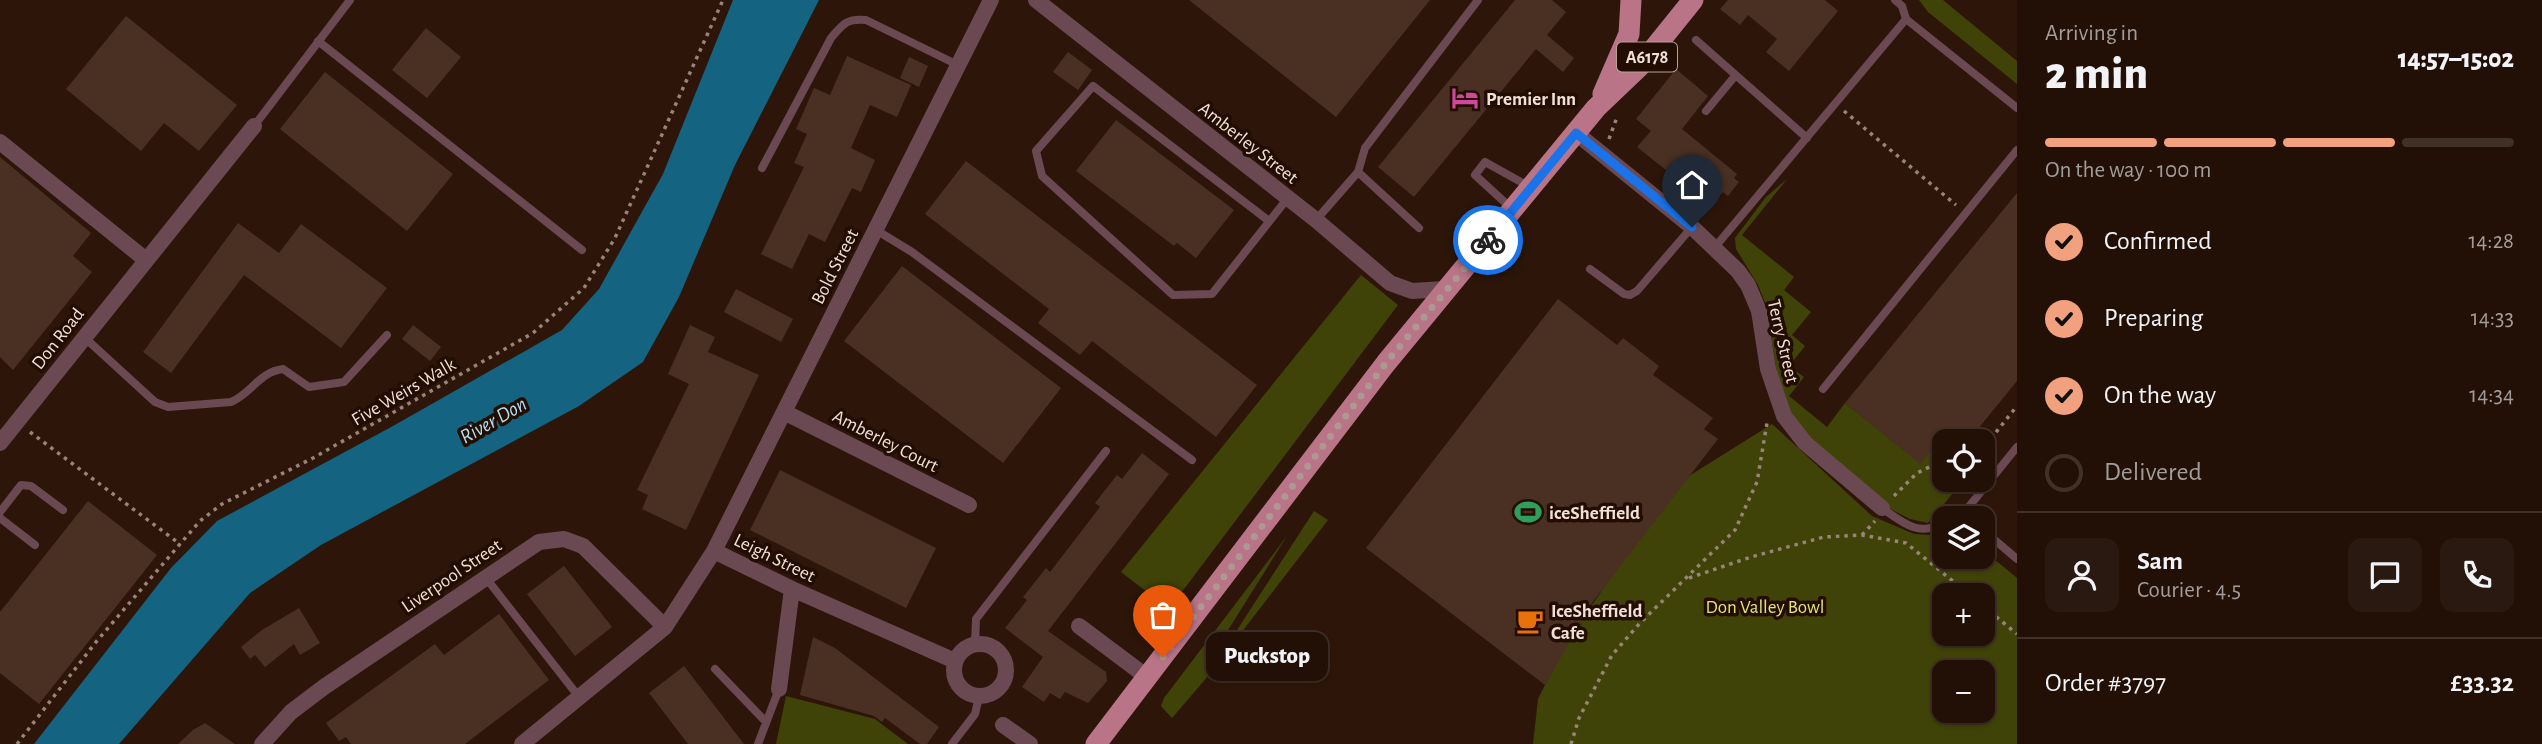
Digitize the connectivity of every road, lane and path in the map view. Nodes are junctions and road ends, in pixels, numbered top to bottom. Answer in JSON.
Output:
{"nodes":[{"id":1,"x":349,"y":0,"type":"edge"},
{"id":2,"x":723,"y":0,"type":"edge"},
{"id":3,"x":991,"y":0,"type":"edge"},
{"id":4,"x":1036,"y":0,"type":"edge"},
{"id":5,"x":1478,"y":0,"type":"edge"},
{"id":6,"x":1631,"y":0,"type":"edge"},
{"id":7,"x":1693,"y":0,"type":"edge"},
{"id":8,"x":1898,"y":3,"type":"edge"},
{"id":9,"x":1906,"y":19,"type":"junction"},
{"id":10,"x":1696,"y":40,"type":"dead end"},
{"id":11,"x":318,"y":41,"type":"junction"},
{"id":12,"x":960,"y":66,"type":"junction"},
{"id":13,"x":1735,"y":76,"type":"junction"},
{"id":14,"x":1836,"y":104,"type":"junction"},
{"id":15,"x":1596,"y":108,"type":"junction"},
{"id":16,"x":2017,"y":108,"type":"edge"},
{"id":17,"x":1706,"y":111,"type":"dead end"},
{"id":18,"x":254,"y":126,"type":"joint"},
{"id":19,"x":1576,"y":133,"type":"junction"},
{"id":20,"x":1807,"y":138,"type":"junction"},
{"id":21,"x":0,"y":142,"type":"edge"},
{"id":22,"x":2017,"y":150,"type":"edge"},
{"id":23,"x":762,"y":168,"type":"dead end"},
{"id":24,"x":1358,"y":172,"type":"junction"},
{"id":25,"x":1531,"y":187,"type":"junction"},
{"id":26,"x":1287,"y":199,"type":"junction"},
{"id":27,"x":1513,"y":210,"type":"junction"},
{"id":28,"x":1966,"y":213,"type":"junction"},
{"id":29,"x":1316,"y":220,"type":"junction"},
{"id":30,"x":1269,"y":221,"type":"junction"},
{"id":31,"x":1692,"y":227,"type":"junction"},
{"id":32,"x":1419,"y":228,"type":"dead end"},
{"id":33,"x":876,"y":230,"type":"junction"},
{"id":34,"x":1715,"y":247,"type":"junction"},
{"id":35,"x":582,"y":250,"type":"dead end"},
{"id":36,"x":146,"y":260,"type":"junction"},
{"id":37,"x":1590,"y":269,"type":"dead end"},
{"id":38,"x":1445,"y":289,"type":"junction"},
{"id":39,"x":387,"y":335,"type":"dead end"},
{"id":40,"x":84,"y":337,"type":"junction"},
{"id":41,"x":1824,"y":389,"type":"dead end"},
{"id":42,"x":2017,"y":406,"type":"edge"},
{"id":43,"x":785,"y":412,"type":"junction"},
{"id":44,"x":1767,"y":421,"type":"dead end"},
{"id":45,"x":17,"y":422,"type":"junction"},
{"id":46,"x":1995,"y":434,"type":"edge"},
{"id":47,"x":0,"y":443,"type":"edge"},
{"id":48,"x":2017,"y":447,"type":"edge"},
{"id":49,"x":1106,"y":451,"type":"dead end"},
{"id":50,"x":1192,"y":460,"type":"dead end"},
{"id":51,"x":1932,"y":466,"type":"edge"},
{"id":52,"x":969,"y":505,"type":"dead end"},
{"id":53,"x":1971,"y":506,"type":"edge"},
{"id":54,"x":1882,"y":508,"type":"junction"},
{"id":55,"x":63,"y":510,"type":"dead end"},
{"id":56,"x":0,"y":512,"type":"edge"},
{"id":57,"x":0,"y":518,"type":"edge"},
{"id":58,"x":1932,"y":528,"type":"edge"},
{"id":59,"x":1995,"y":540,"type":"edge"},
{"id":60,"x":180,"y":544,"type":"junction"},
{"id":61,"x":35,"y":545,"type":"dead end"},
{"id":62,"x":714,"y":551,"type":"junction"},
{"id":63,"x":2017,"y":559,"type":"edge"},
{"id":64,"x":486,"y":578,"type":"junction"},
{"id":65,"x":1687,"y":579,"type":"junction"},
{"id":66,"x":1955,"y":583,"type":"edge"},
{"id":67,"x":792,"y":589,"type":"junction"},
{"id":68,"x":1995,"y":616,"type":"edge"},
{"id":69,"x":666,"y":626,"type":"junction"},
{"id":70,"x":1079,"y":626,"type":"dead end"},
{"id":71,"x":2017,"y":634,"type":"edge"},
{"id":72,"x":975,"y":644,"type":"junction"},
{"id":73,"x":955,"y":661,"type":"junction"},
{"id":74,"x":715,"y":669,"type":"dead end"},
{"id":75,"x":1147,"y":677,"type":"junction"},
{"id":76,"x":779,"y":689,"type":"joint"},
{"id":77,"x":579,"y":697,"type":"junction"},
{"id":78,"x":979,"y":697,"type":"junction"},
{"id":79,"x":766,"y":722,"type":"junction"},
{"id":80,"x":1003,"y":724,"type":"dead end"},
{"id":81,"x":1099,"y":743,"type":"edge"},
{"id":82,"x":17,"y":744,"type":"edge"},
{"id":83,"x":262,"y":744,"type":"edge"},
{"id":84,"x":522,"y":744,"type":"edge"},
{"id":85,"x":758,"y":744,"type":"edge"},
{"id":86,"x":952,"y":744,"type":"edge"},
{"id":87,"x":1030,"y":744,"type":"edge"},
{"id":88,"x":1571,"y":744,"type":"edge"}],
"edges":[{"from":1,"to":11,"type":"lane"},
{"from":2,"to":60,"type":"path","name":"Five Weirs Walk"},
{"from":3,"to":12,"type":"street","name":"Bold Street"},
{"from":4,"to":26,"type":"street","name":"Amberley Street"},
{"from":5,"to":24,"type":"lane"},
{"from":6,"to":15,"type":"main road","number":"A6178"},
{"from":7,"to":15,"type":"main road","number":"A6178"},
{"from":8,"to":9,"type":"lane"},
{"from":9,"to":14,"type":"lane"},
{"from":9,"to":16,"type":"lane"},
{"from":10,"to":13,"type":"lane"},
{"from":11,"to":18,"type":"lane"},
{"from":11,"to":35,"type":"lane"},
{"from":12,"to":23,"type":"lane"},
{"from":12,"to":33,"type":"street","name":"Bold Street"},
{"from":13,"to":17,"type":"lane"},
{"from":13,"to":20,"type":"lane"},
{"from":14,"to":20,"type":"lane"},
{"from":14,"to":28,"type":"path"},
{"from":15,"to":19,"type":"main road","number":"A6178"},
{"from":18,"to":36,"type":"street","name":"Don Road"},
{"from":19,"to":25,"type":"main road","number":"A6178"},
{"from":19,"to":31,"type":"street","name":"Terry Street"},
{"from":20,"to":34,"type":"lane"},
{"from":21,"to":36,"type":"street"},
{"from":22,"to":28,"type":"lane"},
{"from":24,"to":29,"type":"lane"},
{"from":24,"to":32,"type":"lane"},
{"from":25,"to":27,"type":"main road","number":"A6178"},
{"from":25,"to":27,"type":"lane"},
{"from":26,"to":29,"type":"street","name":"Amberley Street"},
{"from":26,"to":30,"type":"lane"},
{"from":27,"to":38,"type":"main road","number":"A6178"},
{"from":28,"to":41,"type":"lane"},
{"from":29,"to":38,"type":"street","name":"Amberley Street"},
{"from":30,"to":30,"type":"lane"},
{"from":31,"to":34,"type":"street","name":"Terry Street"},
{"from":31,"to":37,"type":"lane"},
{"from":33,"to":43,"type":"street","name":"Bold Street"},
{"from":33,"to":50,"type":"lane"},
{"from":34,"to":54,"type":"street","name":"Terry Street"},
{"from":36,"to":40,"type":"street","name":"Don Road"},
{"from":38,"to":75,"type":"main road","number":"A6178"},
{"from":39,"to":40,"type":"lane"},
{"from":40,"to":45,"type":"street","name":"Don Road"},
{"from":42,"to":46,"type":"path"},
{"from":43,"to":52,"type":"street","name":"Amberley Court"},
{"from":43,"to":62,"type":"street","name":"Bold Street"},
{"from":44,"to":65,"type":"path"},
{"from":45,"to":47,"type":"street","name":"Don Road"},
{"from":45,"to":60,"type":"path"},
{"from":48,"to":53,"type":"lane"},
{"from":49,"to":72,"type":"lane"},
{"from":51,"to":54,"type":"path"},
{"from":54,"to":58,"type":"lane"},
{"from":55,"to":56,"type":"lane"},
{"from":57,"to":61,"type":"lane"},
{"from":59,"to":63,"type":"lane"},
{"from":60,"to":82,"type":"path","name":"Five Weirs Walk"},
{"from":62,"to":67,"type":"street","name":"Leigh Street"},
{"from":62,"to":69,"type":"street","name":"Leigh Street"},
{"from":64,"to":69,"type":"street","name":"Liverpool Street"},
{"from":64,"to":77,"type":"lane"},
{"from":64,"to":83,"type":"street","name":"Liverpool Street"},
{"from":65,"to":66,"type":"path"},
{"from":65,"to":88,"type":"path"},
{"from":67,"to":73,"type":"street","name":"Leigh Street"},
{"from":67,"to":76,"type":"street"},
{"from":68,"to":71,"type":"path"},
{"from":69,"to":77,"type":"street","name":"Leigh Street"},
{"from":70,"to":75,"type":"street"},
{"from":72,"to":73,"type":"street"},
{"from":72,"to":78,"type":"street"},
{"from":73,"to":78,"type":"street"},
{"from":74,"to":79,"type":"lane"},
{"from":75,"to":81,"type":"main road","number":"A6178"},
{"from":76,"to":79,"type":"lane"},
{"from":77,"to":84,"type":"street","name":"Leigh Street"},
{"from":78,"to":86,"type":"lane"},
{"from":79,"to":85,"type":"lane"},
{"from":80,"to":87,"type":"street"}]}
